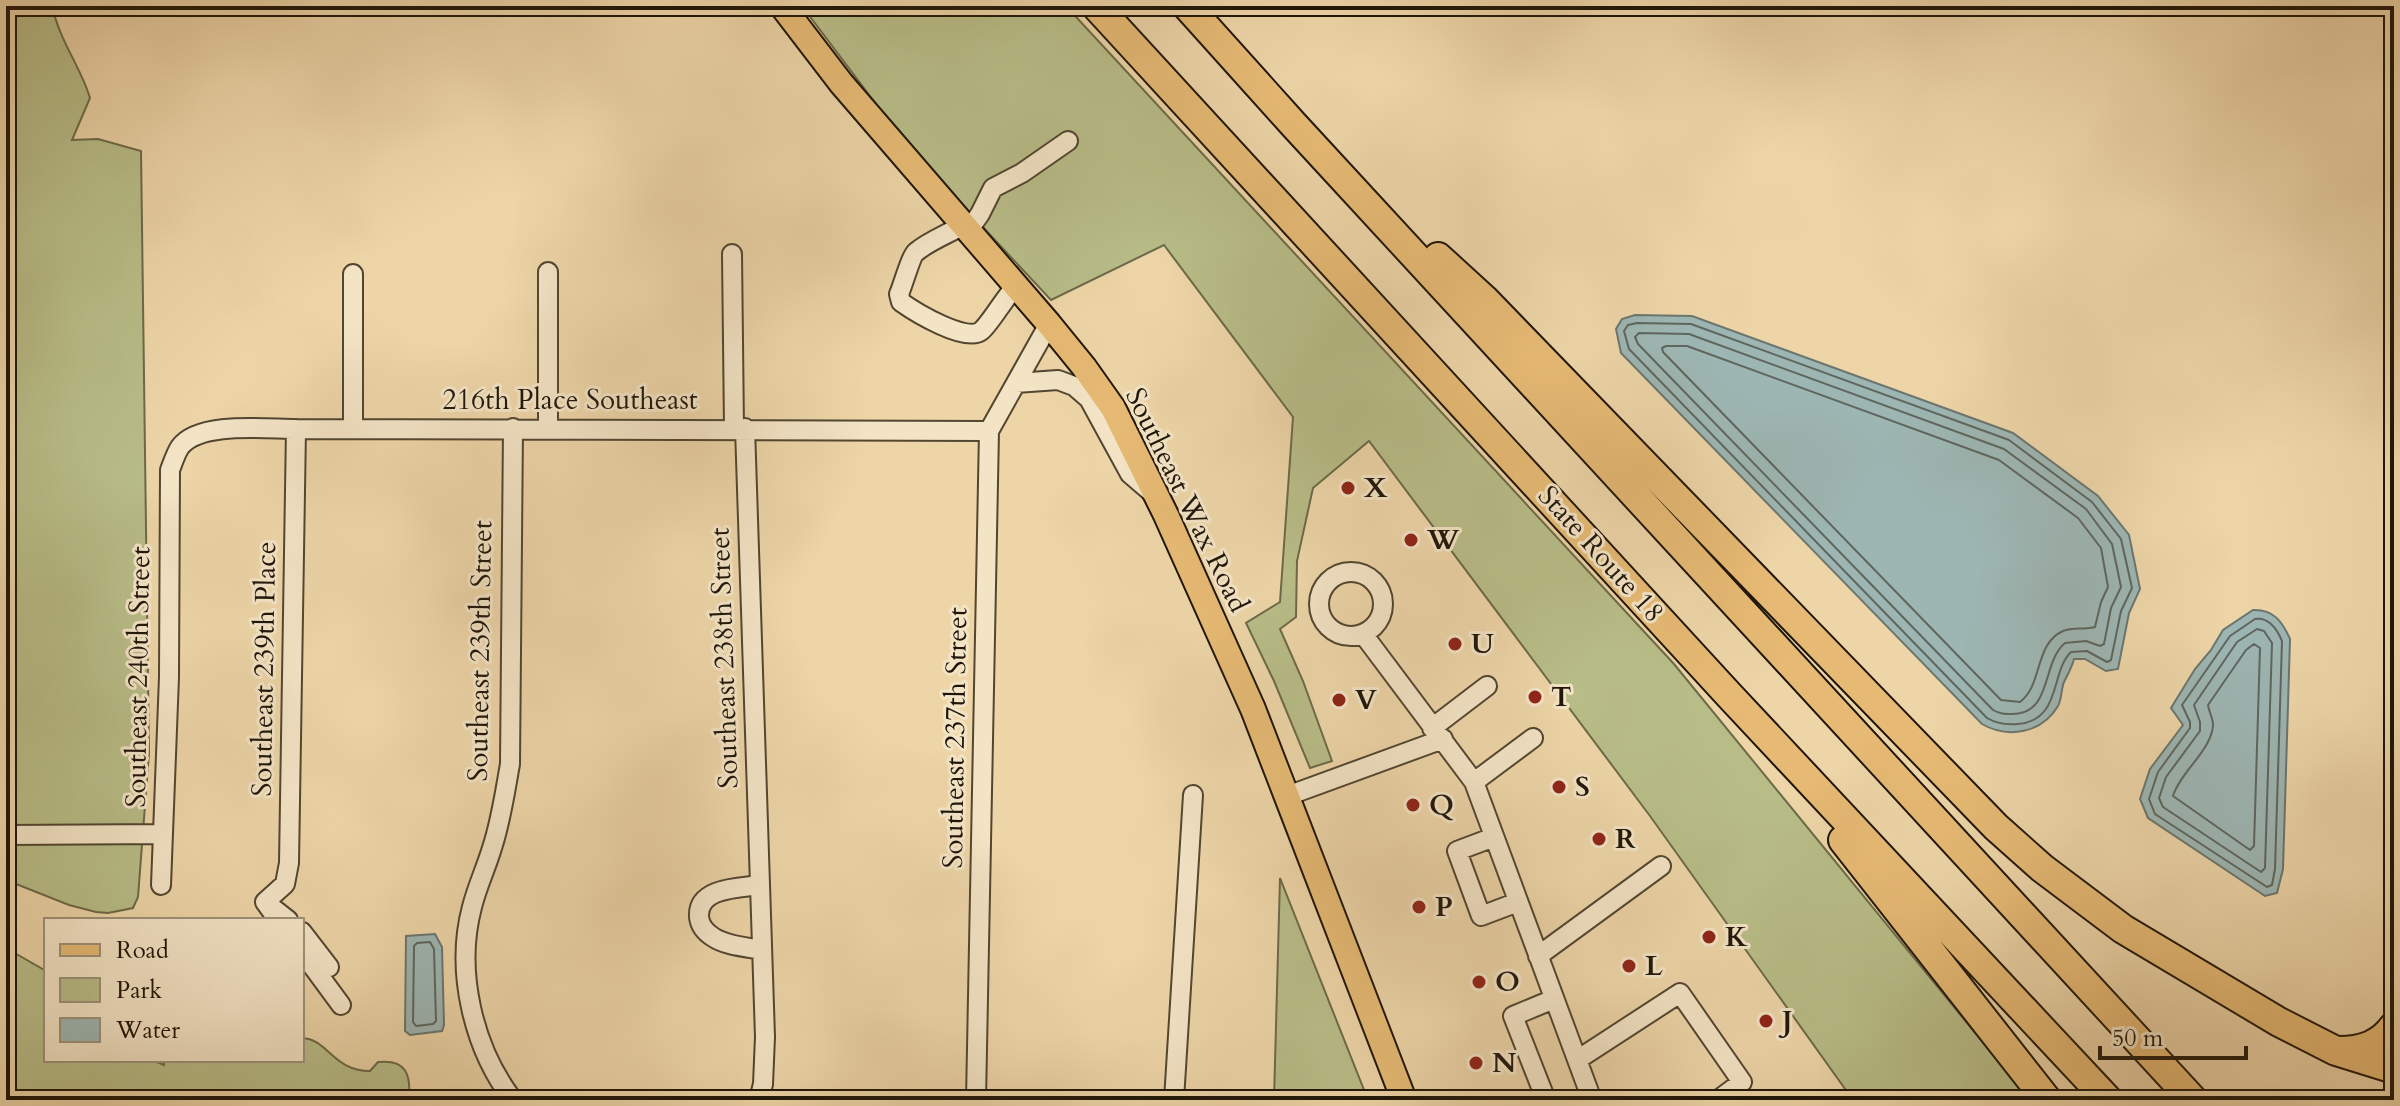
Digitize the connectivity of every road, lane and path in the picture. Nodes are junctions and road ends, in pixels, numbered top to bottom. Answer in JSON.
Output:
{"nodes":[{"id":1,"x":782,"y":6,"type":"edge"},
{"id":2,"x":1096,"y":6,"type":"edge"},
{"id":3,"x":1187,"y":6,"type":"edge"},
{"id":4,"x":1294,"y":125,"type":"junction"},
{"id":5,"x":1068,"y":141,"type":"dead end"},
{"id":6,"x":965,"y":228,"type":"junction"},
{"id":7,"x":732,"y":254,"type":"dead end"},
{"id":8,"x":548,"y":272,"type":"dead end"},
{"id":9,"x":353,"y":274,"type":"dead end"},
{"id":10,"x":1016,"y":286,"type":"junction"},
{"id":11,"x":1049,"y":324,"type":"junction"},
{"id":12,"x":1016,"y":383,"type":"junction"},
{"id":13,"x":353,"y":428,"type":"junction"},
{"id":14,"x":513,"y":428,"type":"junction"},
{"id":15,"x":548,"y":428,"type":"junction"},
{"id":16,"x":739,"y":428,"type":"junction"},
{"id":17,"x":296,"y":429,"type":"junction"},
{"id":18,"x":989,"y":431,"type":"junction"},
{"id":19,"x":170,"y":470,"type":"joint"},
{"id":20,"x":1157,"y":497,"type":"junction"},
{"id":21,"x":1363,"y":634,"type":"dead end"},
{"id":22,"x":1487,"y":686,"type":"dead end"},
{"id":23,"x":1729,"y":695,"type":"junction"},
{"id":24,"x":1438,"y":734,"type":"junction"},
{"id":25,"x":1533,"y":738,"type":"dead end"},
{"id":26,"x":1474,"y":782,"type":"junction"},
{"id":27,"x":1193,"y":795,"type":"dead end"},
{"id":28,"x":1287,"y":796,"type":"junction"},
{"id":29,"x":163,"y":834,"type":"junction"},
{"id":30,"x":6,"y":835,"type":"edge"},
{"id":31,"x":1494,"y":837,"type":"junction"},
{"id":32,"x":1661,"y":866,"type":"dead end"},
{"id":33,"x":161,"y":885,"type":"dead end"},
{"id":34,"x":760,"y":885,"type":"junction"},
{"id":35,"x":265,"y":902,"type":"junction"},
{"id":36,"x":1518,"y":902,"type":"junction"},
{"id":37,"x":277,"y":918,"type":"edge"},
{"id":38,"x":285,"y":918,"type":"edge"},
{"id":39,"x":304,"y":935,"type":"edge"},
{"id":40,"x":762,"y":950,"type":"junction"},
{"id":41,"x":304,"y":955,"type":"edge"},
{"id":42,"x":1538,"y":956,"type":"junction"},
{"id":43,"x":329,"y":967,"type":"dead end"},
{"id":44,"x":1554,"y":999,"type":"junction"},
{"id":45,"x":341,"y":1005,"type":"dead end"},
{"id":46,"x":2394,"y":1026,"type":"edge"},
{"id":47,"x":2336,"y":1051,"type":"junction"},
{"id":48,"x":1577,"y":1060,"type":"junction"},
{"id":49,"x":2394,"y":1069,"type":"edge"},
{"id":50,"x":513,"y":1100,"type":"edge"},
{"id":51,"x":759,"y":1100,"type":"edge"},
{"id":52,"x":976,"y":1100,"type":"edge"},
{"id":53,"x":1174,"y":1100,"type":"edge"},
{"id":54,"x":1404,"y":1100,"type":"edge"},
{"id":55,"x":1546,"y":1100,"type":"edge"},
{"id":56,"x":1592,"y":1100,"type":"edge"},
{"id":57,"x":1718,"y":1100,"type":"edge"},
{"id":58,"x":2047,"y":1100,"type":"edge"},
{"id":59,"x":2108,"y":1100,"type":"edge"},
{"id":60,"x":2193,"y":1100,"type":"edge"}],
"edges":[{"from":1,"to":6,"type":"main road","name":"Southeast Wax Road"},
{"from":2,"to":23,"type":"highway","name":"State Route 18"},
{"from":3,"to":4,"type":"highway"},
{"from":4,"to":47,"type":"highway"},
{"from":4,"to":60,"type":"highway"},
{"from":5,"to":6,"type":"street"},
{"from":6,"to":10,"type":"main road","name":"Southeast Wax Road"},
{"from":6,"to":10,"type":"street"},
{"from":7,"to":16,"type":"street","name":"Southeast 238th Street"},
{"from":8,"to":15,"type":"street"},
{"from":9,"to":13,"type":"street"},
{"from":10,"to":11,"type":"main road","name":"Southeast Wax Road"},
{"from":11,"to":12,"type":"street","name":"Southeast 237th Street"},
{"from":11,"to":20,"type":"main road","name":"Southeast Wax Road"},
{"from":12,"to":18,"type":"street","name":"Southeast 237th Street"},
{"from":12,"to":20,"type":"street"},
{"from":13,"to":14,"type":"street","name":"216th Place Southeast"},
{"from":13,"to":17,"type":"street","name":"216th Place Southeast"},
{"from":14,"to":15,"type":"street","name":"216th Place Southeast"},
{"from":14,"to":50,"type":"street","name":"Southeast 239th Street"},
{"from":15,"to":16,"type":"street","name":"216th Place Southeast"},
{"from":16,"to":18,"type":"street","name":"216th Place Southeast"},
{"from":16,"to":34,"type":"street","name":"Southeast 238th Street"},
{"from":17,"to":19,"type":"street","name":"216th Place Southeast"},
{"from":17,"to":35,"type":"street","name":"Southeast 239th Place"},
{"from":18,"to":52,"type":"street","name":"Southeast 237th Street"},
{"from":19,"to":29,"type":"street","name":"Southeast 240th Street"},
{"from":20,"to":28,"type":"main road","name":"Southeast Wax Road"},
{"from":21,"to":24,"type":"street"},
{"from":22,"to":24,"type":"street"},
{"from":23,"to":58,"type":"highway"},
{"from":23,"to":59,"type":"highway","name":"State Route 18"},
{"from":24,"to":26,"type":"street"},
{"from":24,"to":28,"type":"street"},
{"from":25,"to":26,"type":"street"},
{"from":26,"to":31,"type":"street"},
{"from":27,"to":53,"type":"street"},
{"from":28,"to":54,"type":"main road","name":"Southeast Wax Road"},
{"from":29,"to":30,"type":"street"},
{"from":29,"to":33,"type":"street","name":"Southeast 240th Street"},
{"from":31,"to":36,"type":"street"},
{"from":31,"to":36,"type":"street"},
{"from":32,"to":42,"type":"street"},
{"from":34,"to":40,"type":"street","name":"Southeast 238th Street"},
{"from":34,"to":40,"type":"street"},
{"from":35,"to":37,"type":"street"},
{"from":35,"to":38,"type":"street"},
{"from":36,"to":42,"type":"street"},
{"from":39,"to":43,"type":"street"},
{"from":40,"to":51,"type":"street","name":"Southeast 238th Street"},
{"from":41,"to":45,"type":"street"},
{"from":42,"to":44,"type":"street"},
{"from":44,"to":48,"type":"street"},
{"from":44,"to":55,"type":"street"},
{"from":46,"to":47,"type":"highway"},
{"from":47,"to":49,"type":"highway"},
{"from":48,"to":56,"type":"street"},
{"from":48,"to":57,"type":"street"}]}
